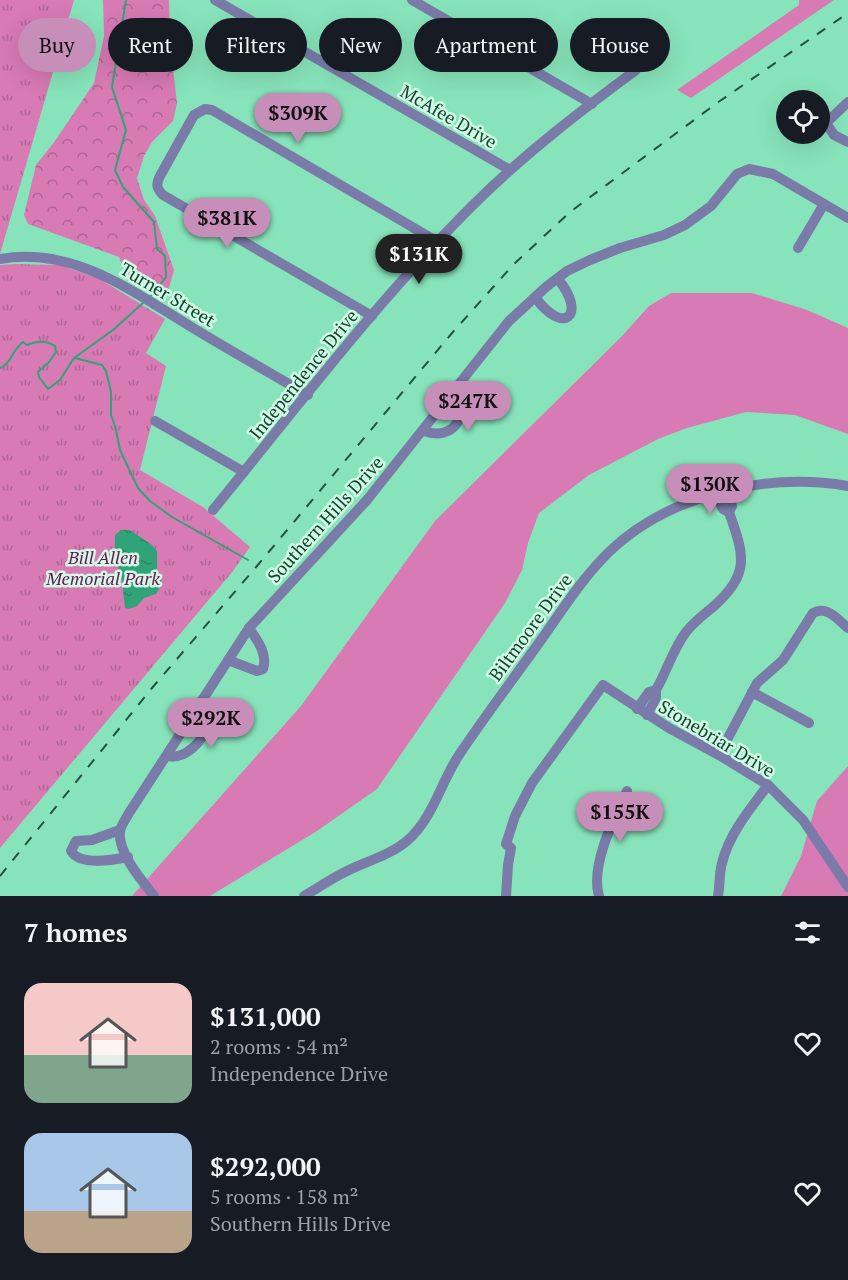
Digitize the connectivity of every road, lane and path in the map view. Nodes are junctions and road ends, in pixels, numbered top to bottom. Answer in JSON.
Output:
{"nodes":[{"id":1,"x":216,"y":0,"type":"edge"},
{"id":2,"x":412,"y":0,"type":"edge"},
{"id":3,"x":633,"y":72,"type":"edge"},
{"id":4,"x":848,"y":102,"type":"edge"},
{"id":5,"x":592,"y":104,"type":"junction"},
{"id":6,"x":848,"y":142,"type":"edge"},
{"id":7,"x":510,"y":170,"type":"junction"},
{"id":8,"x":824,"y":204,"type":"junction"},
{"id":9,"x":848,"y":218,"type":"edge"},
{"id":10,"x":438,"y":242,"type":"junction"},
{"id":11,"x":798,"y":248,"type":"dead end"},
{"id":12,"x":0,"y":259,"type":"edge"},
{"id":13,"x":558,"y":279,"type":"junction"},
{"id":14,"x":535,"y":297,"type":"junction"},
{"id":15,"x":372,"y":316,"type":"junction"},
{"id":16,"x":459,"y":386,"type":"junction"},
{"id":17,"x":308,"y":395,"type":"junction"},
{"id":18,"x":154,"y":421,"type":"dead end"},
{"id":19,"x":424,"y":430,"type":"junction"},
{"id":20,"x":244,"y":472,"type":"junction"},
{"id":21,"x":848,"y":486,"type":"edge"},
{"id":22,"x":727,"y":490,"type":"junction"},
{"id":23,"x":715,"y":494,"type":"junction"},
{"id":24,"x":213,"y":510,"type":"dead end"},
{"id":25,"x":729,"y":512,"type":"junction"},
{"id":26,"x":249,"y":628,"type":"junction"},
{"id":27,"x":848,"y":628,"type":"edge"},
{"id":28,"x":228,"y":660,"type":"junction"},
{"id":29,"x":752,"y":692,"type":"junction"},
{"id":30,"x":202,"y":700,"type":"junction"},
{"id":31,"x":642,"y":711,"type":"junction"},
{"id":32,"x":809,"y":723,"type":"dead end"},
{"id":33,"x":719,"y":755,"type":"junction"},
{"id":34,"x":167,"y":756,"type":"junction"},
{"id":35,"x":768,"y":785,"type":"junction"},
{"id":36,"x":627,"y":791,"type":"dead end"},
{"id":37,"x":120,"y":830,"type":"junction"},
{"id":38,"x":128,"y":857,"type":"junction"},
{"id":39,"x":848,"y":887,"type":"edge"},
{"id":40,"x":154,"y":896,"type":"edge"},
{"id":41,"x":304,"y":896,"type":"edge"},
{"id":42,"x":506,"y":896,"type":"edge"},
{"id":43,"x":599,"y":896,"type":"edge"},
{"id":44,"x":718,"y":896,"type":"edge"}],
"edges":[{"from":1,"to":7,"type":"street","name":"McAfee Drive"},
{"from":2,"to":5,"type":"street"},
{"from":3,"to":5,"type":"street","name":"Independence Drive"},
{"from":4,"to":6,"type":"street"},
{"from":5,"to":7,"type":"street","name":"Independence Drive"},
{"from":7,"to":10,"type":"street","name":"Independence Drive"},
{"from":8,"to":9,"type":"street","name":"Southern Hills Drive"},
{"from":8,"to":11,"type":"street"},
{"from":8,"to":13,"type":"street","name":"Southern Hills Drive"},
{"from":10,"to":15,"type":"street","name":"Independence Drive"},
{"from":10,"to":15,"type":"street"},
{"from":12,"to":17,"type":"street","name":"Turner Street"},
{"from":13,"to":14,"type":"street","name":"Southern Hills Drive"},
{"from":13,"to":14,"type":"street"},
{"from":14,"to":16,"type":"street","name":"Southern Hills Drive"},
{"from":15,"to":17,"type":"street","name":"Independence Drive"},
{"from":16,"to":19,"type":"street","name":"Southern Hills Drive"},
{"from":16,"to":19,"type":"street"},
{"from":17,"to":20,"type":"street","name":"Independence Drive"},
{"from":18,"to":20,"type":"street"},
{"from":19,"to":26,"type":"street","name":"Southern Hills Drive"},
{"from":20,"to":24,"type":"street","name":"Independence Drive"},
{"from":21,"to":22,"type":"street","name":"Biltmoore Drive"},
{"from":22,"to":23,"type":"street","name":"Biltmoore Drive"},
{"from":22,"to":25,"type":"street"},
{"from":23,"to":25,"type":"street"},
{"from":23,"to":41,"type":"street","name":"Biltmoore Drive"},
{"from":25,"to":31,"type":"street"},
{"from":26,"to":28,"type":"street","name":"Southern Hills Drive"},
{"from":26,"to":28,"type":"street"},
{"from":27,"to":29,"type":"street"},
{"from":28,"to":30,"type":"street","name":"Southern Hills Drive"},
{"from":29,"to":32,"type":"street"},
{"from":29,"to":33,"type":"street"},
{"from":30,"to":34,"type":"street","name":"Southern Hills Drive"},
{"from":30,"to":34,"type":"street"},
{"from":31,"to":33,"type":"street","name":"Stonebriar Drive"},
{"from":31,"to":42,"type":"street","name":"Stonebriar Drive"},
{"from":33,"to":35,"type":"street","name":"Stonebriar Drive"},
{"from":34,"to":37,"type":"street","name":"Southern Hills Drive"},
{"from":35,"to":39,"type":"street","name":"Stonebriar Drive"},
{"from":35,"to":44,"type":"street"},
{"from":36,"to":43,"type":"street"},
{"from":37,"to":38,"type":"street"},
{"from":37,"to":38,"type":"street"},
{"from":38,"to":40,"type":"street"}]}
